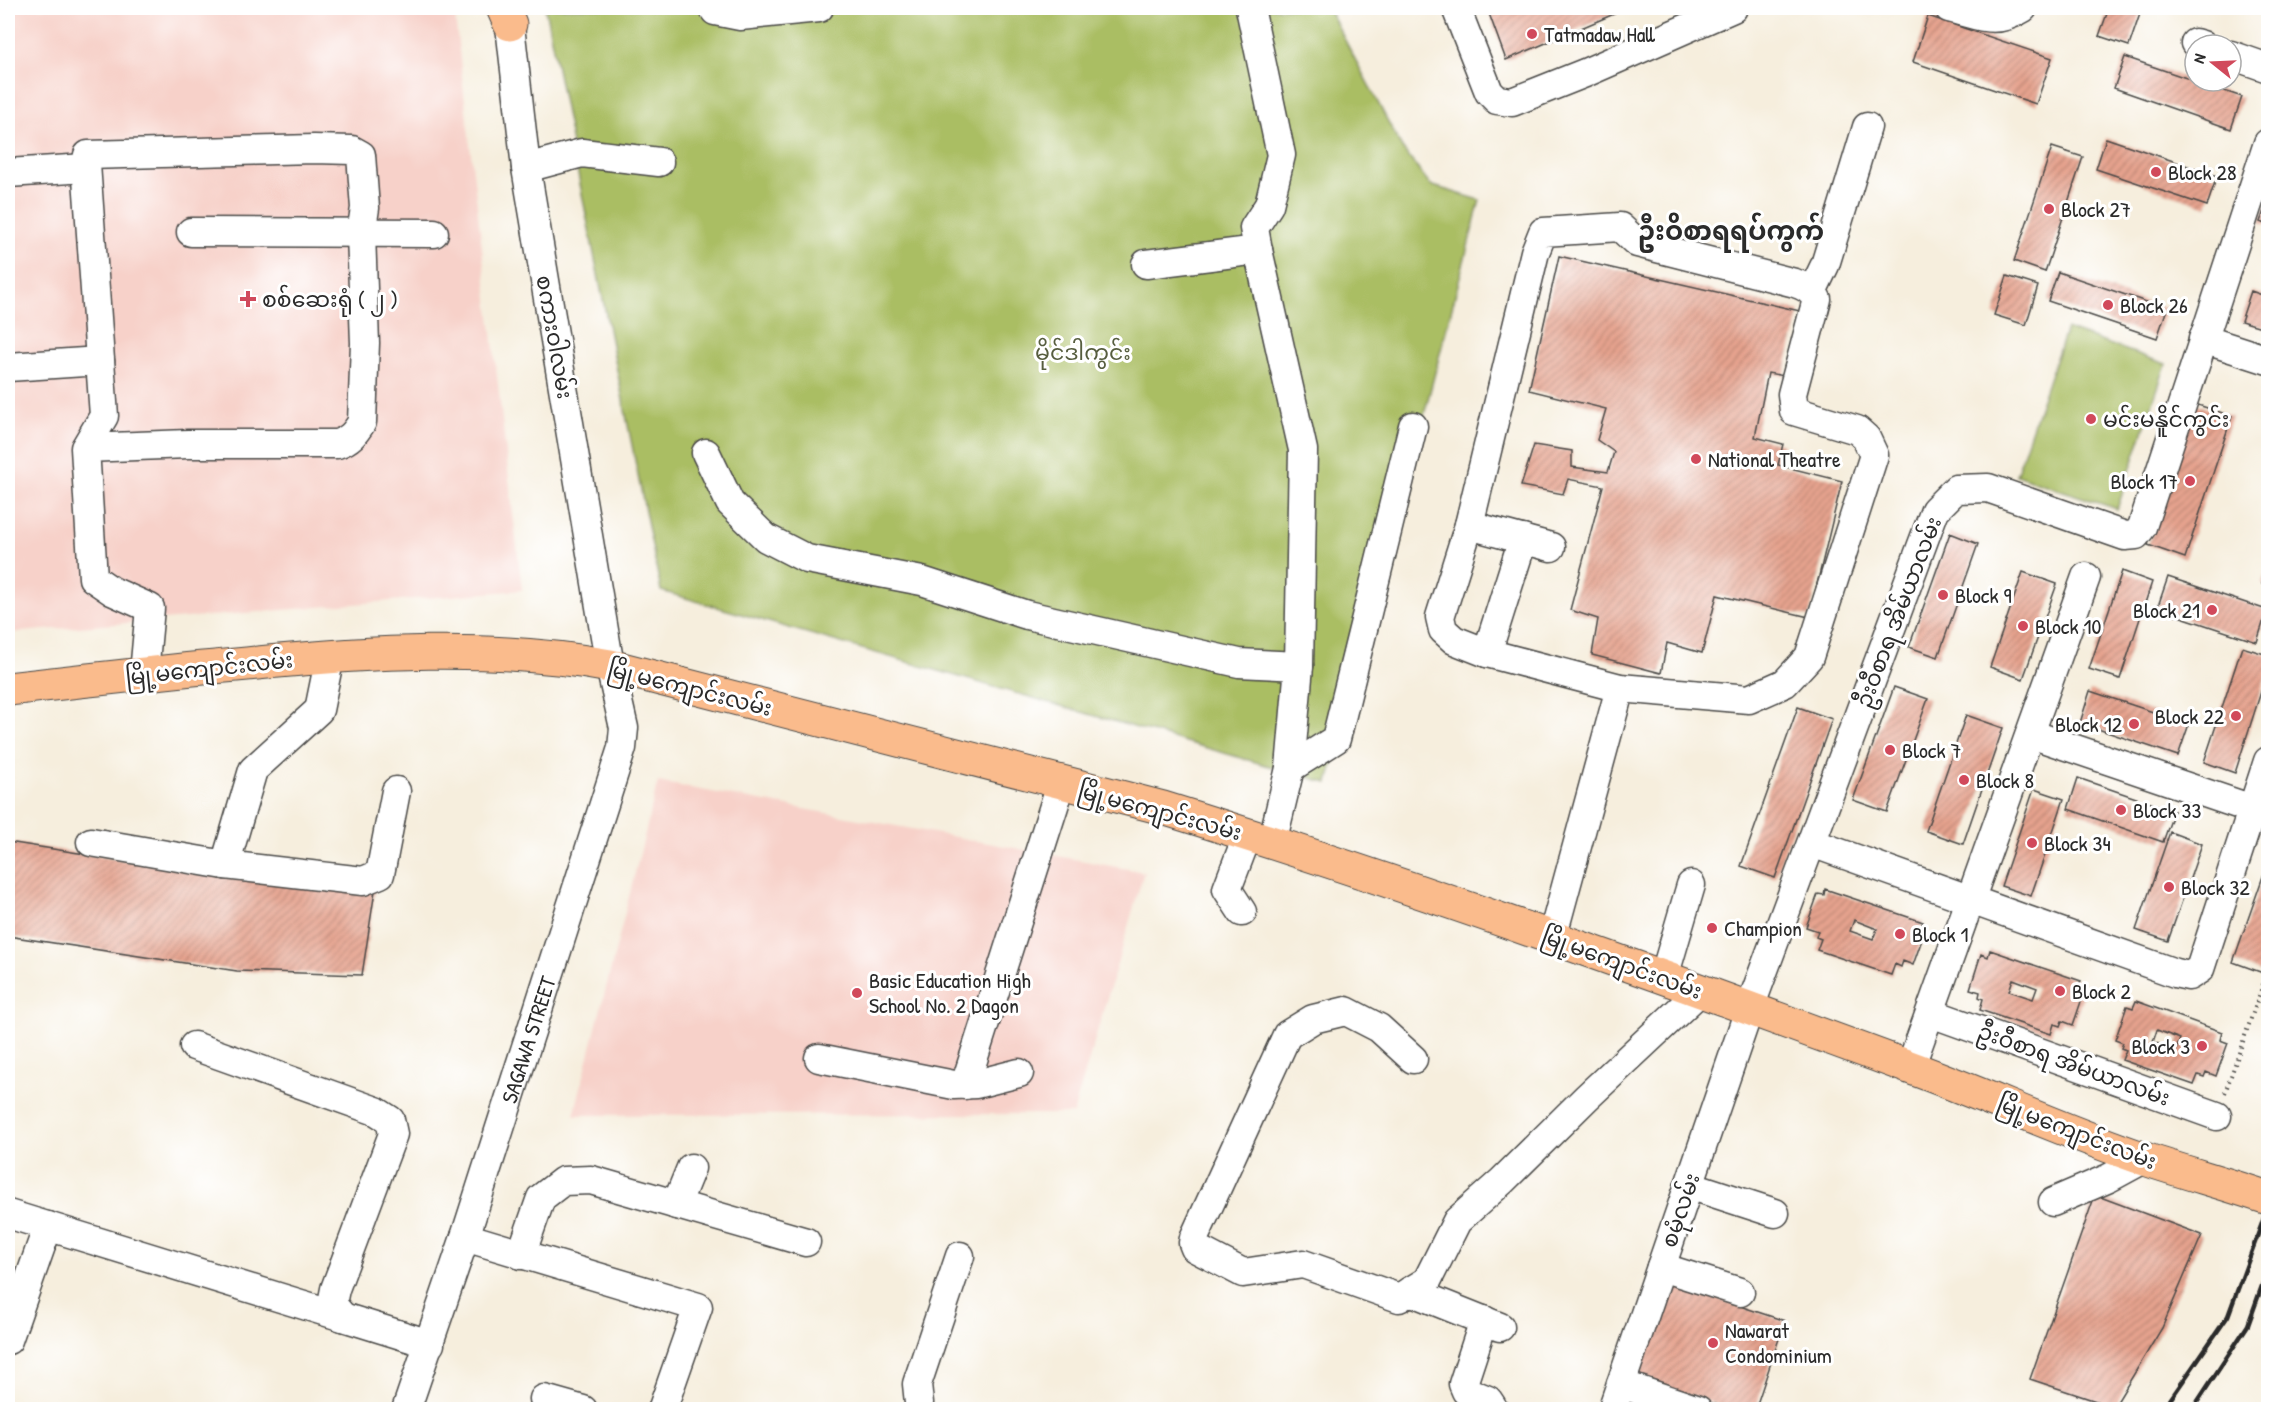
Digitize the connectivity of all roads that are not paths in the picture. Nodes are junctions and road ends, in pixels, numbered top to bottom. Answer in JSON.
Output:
{"nodes":[{"id":1,"x":713,"y":8,"type":"edge"},
{"id":2,"x":819,"y":8,"type":"edge"},
{"id":3,"x":1250,"y":8,"type":"edge"},
{"id":4,"x":1456,"y":8,"type":"edge"},
{"id":5,"x":1733,"y":8,"type":"edge"},
{"id":6,"x":1949,"y":8,"type":"edge"},
{"id":7,"x":2023,"y":8,"type":"edge"},
{"id":8,"x":507,"y":13,"type":"edge"},
{"id":9,"x":2243,"y":59,"type":"edge"},
{"id":10,"x":2268,"y":68,"type":"edge"},
{"id":11,"x":1867,"y":127,"type":"dead end"},
{"id":12,"x":2268,"y":143,"type":"edge"},
{"id":13,"x":659,"y":162,"type":"dead end"},
{"id":14,"x":86,"y":168,"type":"junction"},
{"id":15,"x":526,"y":168,"type":"junction"},
{"id":16,"x":8,"y":173,"type":"edge"},
{"id":17,"x":191,"y":232,"type":"dead end"},
{"id":18,"x":434,"y":233,"type":"dead end"},
{"id":19,"x":361,"y":234,"type":"junction"},
{"id":20,"x":1258,"y":250,"type":"junction"},
{"id":21,"x":1146,"y":264,"type":"dead end"},
{"id":22,"x":1812,"y":292,"type":"junction"},
{"id":23,"x":2203,"y":339,"type":"junction"},
{"id":24,"x":2268,"y":360,"type":"edge"},
{"id":25,"x":100,"y":361,"type":"junction"},
{"id":26,"x":8,"y":367,"type":"edge"},
{"id":27,"x":1413,"y":426,"type":"dead end"},
{"id":28,"x":85,"y":448,"type":"junction"},
{"id":29,"x":706,"y":453,"type":"dead end"},
{"id":30,"x":1469,"y":525,"type":"junction"},
{"id":31,"x":1523,"y":539,"type":"junction"},
{"id":32,"x":1551,"y":547,"type":"dead end"},
{"id":33,"x":2086,"y":577,"type":"dead end"},
{"id":34,"x":1487,"y":653,"type":"junction"},
{"id":35,"x":330,"y":656,"type":"junction"},
{"id":36,"x":610,"y":666,"type":"junction"},
{"id":37,"x":1299,"y":666,"type":"junction"},
{"id":38,"x":144,"y":674,"type":"junction"},
{"id":39,"x":1620,"y":688,"type":"junction"},
{"id":40,"x":8,"y":689,"type":"edge"},
{"id":41,"x":2031,"y":734,"type":"junction"},
{"id":42,"x":2268,"y":761,"type":"edge"},
{"id":43,"x":1290,"y":768,"type":"junction"},
{"id":44,"x":1061,"y":784,"type":"junction"},
{"id":45,"x":396,"y":791,"type":"dead end"},
{"id":46,"x":2252,"y":809,"type":"junction"},
{"id":47,"x":1260,"y":838,"type":"junction"},
{"id":48,"x":91,"y":843,"type":"dead end"},
{"id":49,"x":1812,"y":843,"type":"junction"},
{"id":50,"x":225,"y":865,"type":"junction"},
{"id":51,"x":1691,"y":885,"type":"dead end"},
{"id":52,"x":1971,"y":900,"type":"junction"},
{"id":53,"x":1242,"y":912,"type":"dead end"},
{"id":54,"x":1552,"y":938,"type":"junction"},
{"id":55,"x":1664,"y":977,"type":"junction"},
{"id":56,"x":1700,"y":991,"type":"junction"},
{"id":57,"x":1749,"y":1010,"type":"junction"},
{"id":58,"x":1931,"y":1013,"type":"junction"},
{"id":59,"x":194,"y":1046,"type":"dead end"},
{"id":60,"x":819,"y":1058,"type":"dead end"},
{"id":61,"x":1413,"y":1059,"type":"dead end"},
{"id":62,"x":1910,"y":1068,"type":"junction"},
{"id":63,"x":1019,"y":1073,"type":"dead end"},
{"id":64,"x":965,"y":1085,"type":"junction"},
{"id":65,"x":2217,"y":1116,"type":"road end"},
{"id":66,"x":2144,"y":1159,"type":"junction"},
{"id":67,"x":691,"y":1168,"type":"dead end"},
{"id":68,"x":1689,"y":1185,"type":"junction"},
{"id":69,"x":2268,"y":1198,"type":"edge"},
{"id":70,"x":2053,"y":1202,"type":"dead end"},
{"id":71,"x":676,"y":1205,"type":"junction"},
{"id":72,"x":8,"y":1214,"type":"edge"},
{"id":73,"x":1775,"y":1214,"type":"dead end"},
{"id":74,"x":48,"y":1226,"type":"junction"},
{"id":75,"x":465,"y":1238,"type":"junction"},
{"id":76,"x":806,"y":1242,"type":"dead end"},
{"id":77,"x":521,"y":1255,"type":"junction"},
{"id":78,"x":960,"y":1256,"type":"dead end"},
{"id":79,"x":1661,"y":1267,"type":"junction"},
{"id":80,"x":1410,"y":1291,"type":"junction"},
{"id":81,"x":1740,"y":1292,"type":"dead end"},
{"id":82,"x":343,"y":1317,"type":"junction"},
{"id":83,"x":8,"y":1340,"type":"edge"},
{"id":84,"x":430,"y":1344,"type":"junction"},
{"id":85,"x":1617,"y":1397,"type":"edge"},
{"id":86,"x":544,"y":1398,"type":"dead end"},
{"id":87,"x":926,"y":1407,"type":"edge"},
{"id":88,"x":406,"y":1410,"type":"edge"},
{"id":89,"x":583,"y":1410,"type":"edge"},
{"id":90,"x":662,"y":1410,"type":"edge"},
{"id":91,"x":1490,"y":1410,"type":"edge"},
{"id":92,"x":1698,"y":1410,"type":"edge"}],
"edges":[{"from":1,"to":2,"type":"street"},
{"from":3,"to":20,"type":"street"},
{"from":4,"to":5,"type":"street"},
{"from":6,"to":7,"type":"street"},
{"from":8,"to":15,"type":"street","name":"စကားဝါလမ်း"},
{"from":9,"to":10,"type":"street"},
{"from":11,"to":22,"type":"street"},
{"from":12,"to":23,"type":"street","name":"ဦးဝီစာရ အိမ်ယာလမ်း"},
{"from":13,"to":15,"type":"street"},
{"from":14,"to":16,"type":"street"},
{"from":14,"to":19,"type":"street"},
{"from":14,"to":25,"type":"street"},
{"from":15,"to":36,"type":"street","name":"စကားဝါလမ်း"},
{"from":17,"to":19,"type":"street"},
{"from":18,"to":19,"type":"street"},
{"from":19,"to":28,"type":"street"},
{"from":20,"to":21,"type":"street"},
{"from":20,"to":37,"type":"street"},
{"from":22,"to":30,"type":"street"},
{"from":22,"to":39,"type":"street"},
{"from":23,"to":24,"type":"street"},
{"from":23,"to":49,"type":"street","name":"ဦးဝီစာရ အိမ်ယာလမ်း"},
{"from":25,"to":26,"type":"street"},
{"from":25,"to":28,"type":"street"},
{"from":27,"to":43,"type":"street"},
{"from":28,"to":38,"type":"street"},
{"from":29,"to":37,"type":"street"},
{"from":30,"to":31,"type":"street"},
{"from":30,"to":34,"type":"street"},
{"from":31,"to":32,"type":"street"},
{"from":31,"to":34,"type":"street"},
{"from":33,"to":41,"type":"street"},
{"from":34,"to":39,"type":"street"},
{"from":35,"to":36,"type":"main road","name":"မြို့မကျောင်းလမ်း"},
{"from":35,"to":38,"type":"main road","name":"မြို့မကျောင်းလမ်း"},
{"from":35,"to":50,"type":"street"},
{"from":36,"to":44,"type":"main road","name":"မြို့မကျောင်းလမ်း"},
{"from":36,"to":75,"type":"street","name":"SAGAWA STREET"},
{"from":37,"to":43,"type":"street"},
{"from":38,"to":40,"type":"main road","name":"မြို့မကျောင်းလမ်း"},
{"from":39,"to":54,"type":"street"},
{"from":41,"to":46,"type":"street"},
{"from":41,"to":52,"type":"street"},
{"from":42,"to":46,"type":"street"},
{"from":43,"to":47,"type":"street"},
{"from":44,"to":47,"type":"main road","name":"မြို့မကျောင်းလမ်း"},
{"from":44,"to":64,"type":"street"},
{"from":45,"to":50,"type":"street"},
{"from":46,"to":52,"type":"street"},
{"from":47,"to":53,"type":"street"},
{"from":47,"to":54,"type":"main road","name":"မြို့မကျောင်းလမ်း"},
{"from":48,"to":50,"type":"street"},
{"from":49,"to":52,"type":"street"},
{"from":49,"to":57,"type":"street","name":"ဦးဝီစာရ အိမ်ယာလမ်း"},
{"from":51,"to":55,"type":"street"},
{"from":52,"to":58,"type":"street"},
{"from":54,"to":55,"type":"main road","name":"မြို့မကျောင်းလမ်း"},
{"from":55,"to":56,"type":"main road","name":"မြို့မကျောင်းလမ်း"},
{"from":56,"to":57,"type":"main road","name":"မြို့မကျောင်းလမ်း"},
{"from":56,"to":80,"type":"street"},
{"from":57,"to":62,"type":"main road","name":"မြို့မကျောင်းလမ်း"},
{"from":57,"to":68,"type":"street","name":"စမုံလမ်း"},
{"from":58,"to":62,"type":"street"},
{"from":58,"to":65,"type":"street","name":"ဦးဝီစာရ အိမ်ယာလမ်း"},
{"from":59,"to":82,"type":"street"},
{"from":60,"to":64,"type":"street"},
{"from":61,"to":80,"type":"street"},
{"from":62,"to":66,"type":"main road","name":"မြို့မကျောင်းလမ်း"},
{"from":63,"to":64,"type":"street"},
{"from":66,"to":69,"type":"main road","name":"မြို့မကျောင်းလမ်း"},
{"from":66,"to":70,"type":"street"},
{"from":67,"to":71,"type":"street"},
{"from":68,"to":73,"type":"street"},
{"from":68,"to":79,"type":"street","name":"စမုံလမ်း"},
{"from":71,"to":76,"type":"street"},
{"from":71,"to":77,"type":"street"},
{"from":72,"to":74,"type":"street"},
{"from":74,"to":82,"type":"street"},
{"from":74,"to":83,"type":"street"},
{"from":75,"to":77,"type":"street"},
{"from":75,"to":84,"type":"street","name":"SAGAWA STREET"},
{"from":77,"to":90,"type":"street"},
{"from":78,"to":87,"type":"street"},
{"from":79,"to":81,"type":"street"},
{"from":79,"to":85,"type":"street","name":"စမုံလမ်း"},
{"from":80,"to":91,"type":"street"},
{"from":82,"to":84,"type":"street"},
{"from":84,"to":88,"type":"street","name":"SAGAWA STREET"},
{"from":85,"to":92,"type":"street"},
{"from":86,"to":89,"type":"street"}]}
